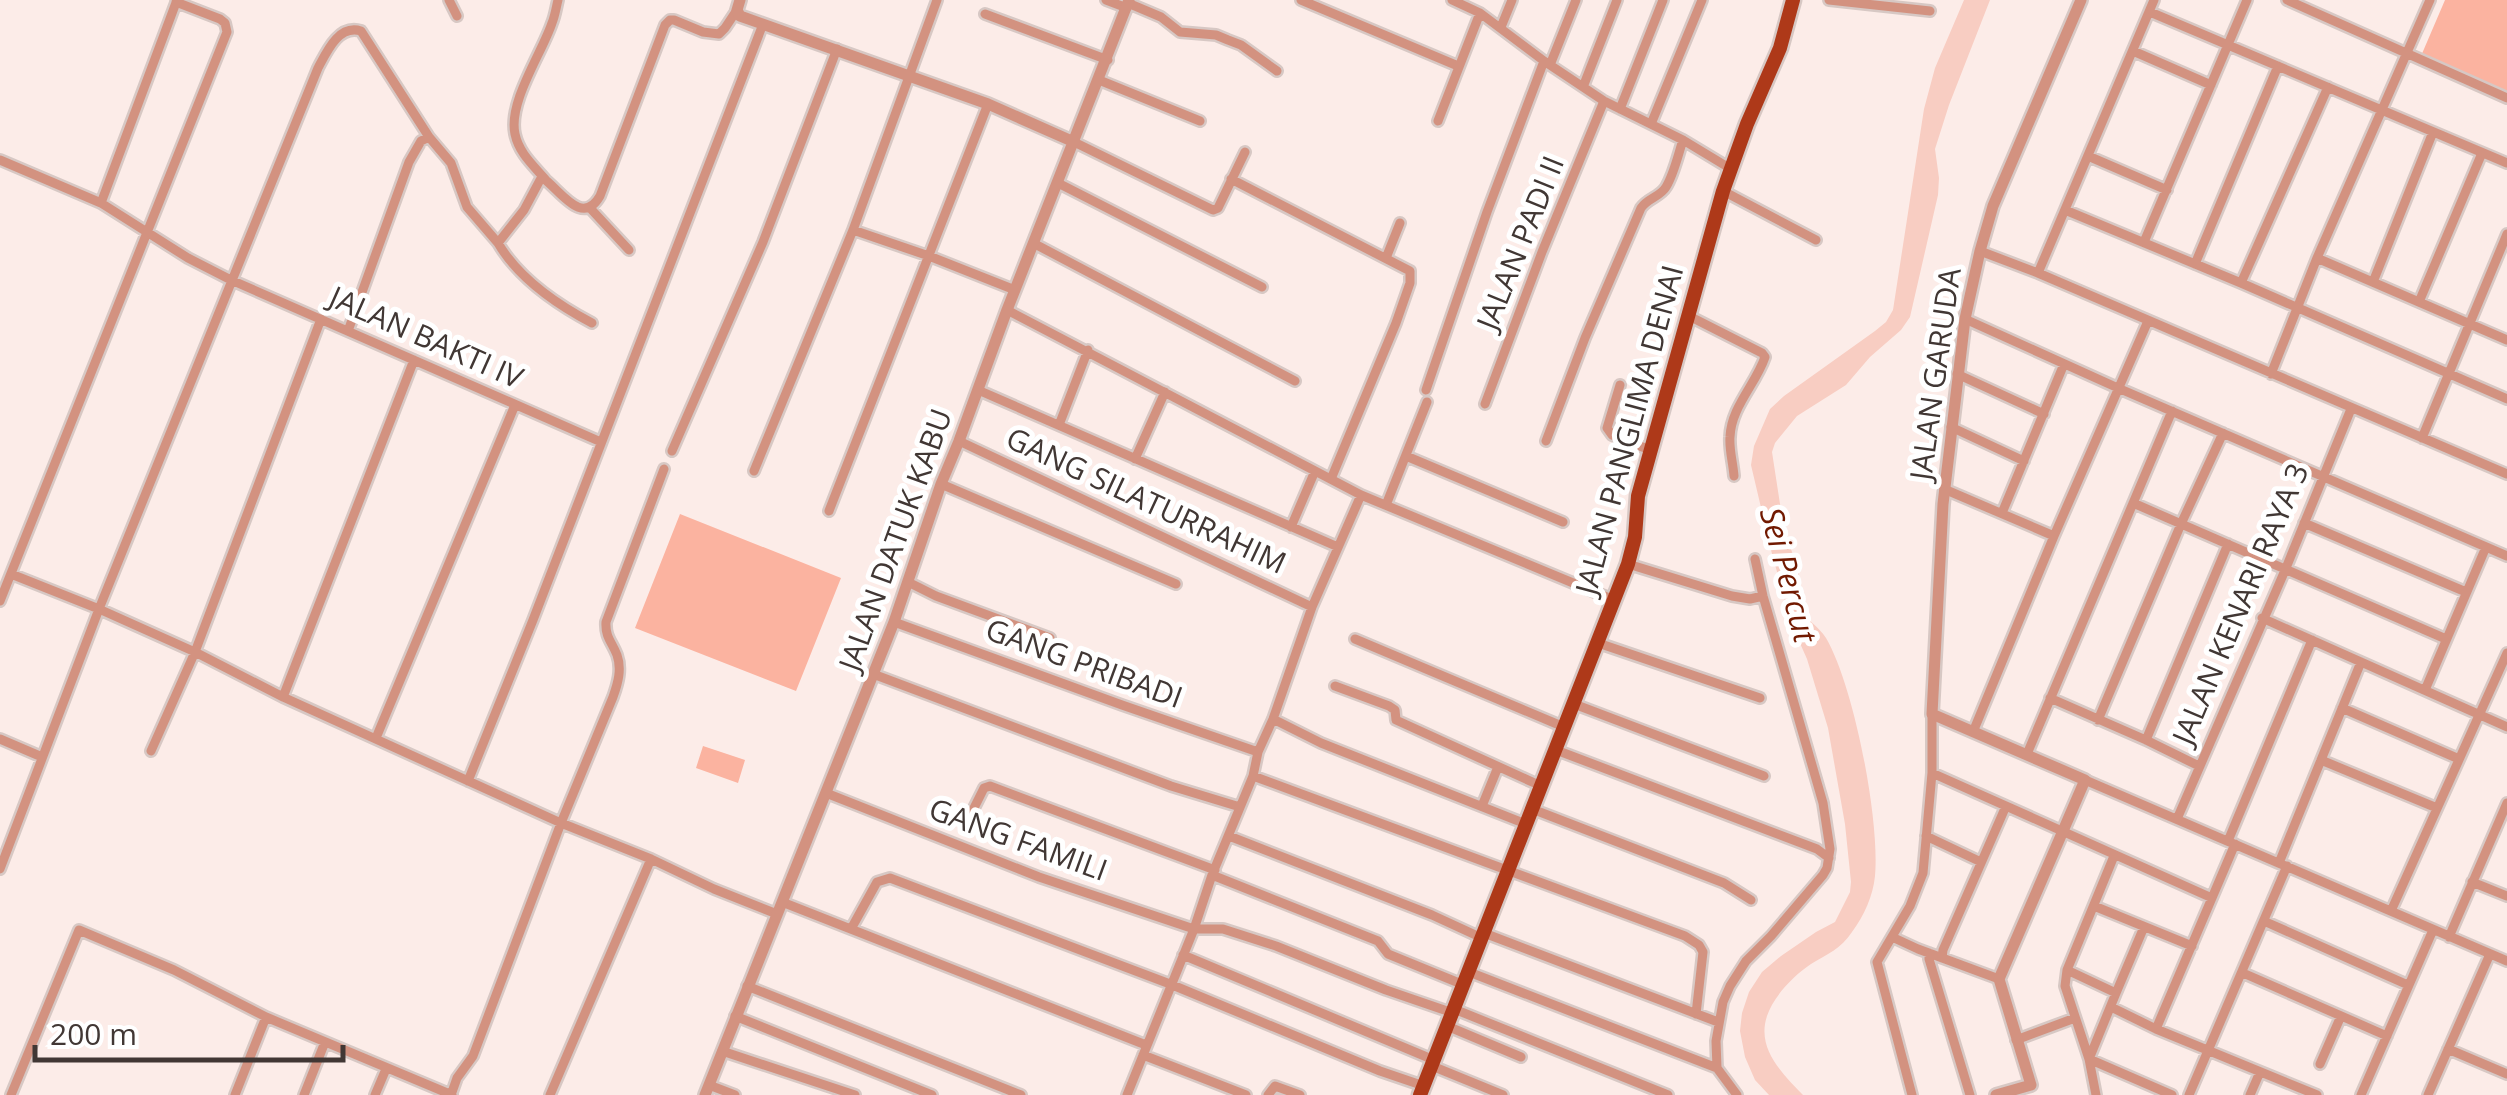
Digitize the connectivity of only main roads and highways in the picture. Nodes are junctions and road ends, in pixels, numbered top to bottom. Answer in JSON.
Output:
{"nodes":[{"id":1,"x":1794,"y":0,"type":"edge"},
{"id":2,"x":1422,"y":1090,"type":"edge"}],
"edges":[{"from":1,"to":2,"type":"main road","name":"JALAN PANGLIMA DENAI"}]}
